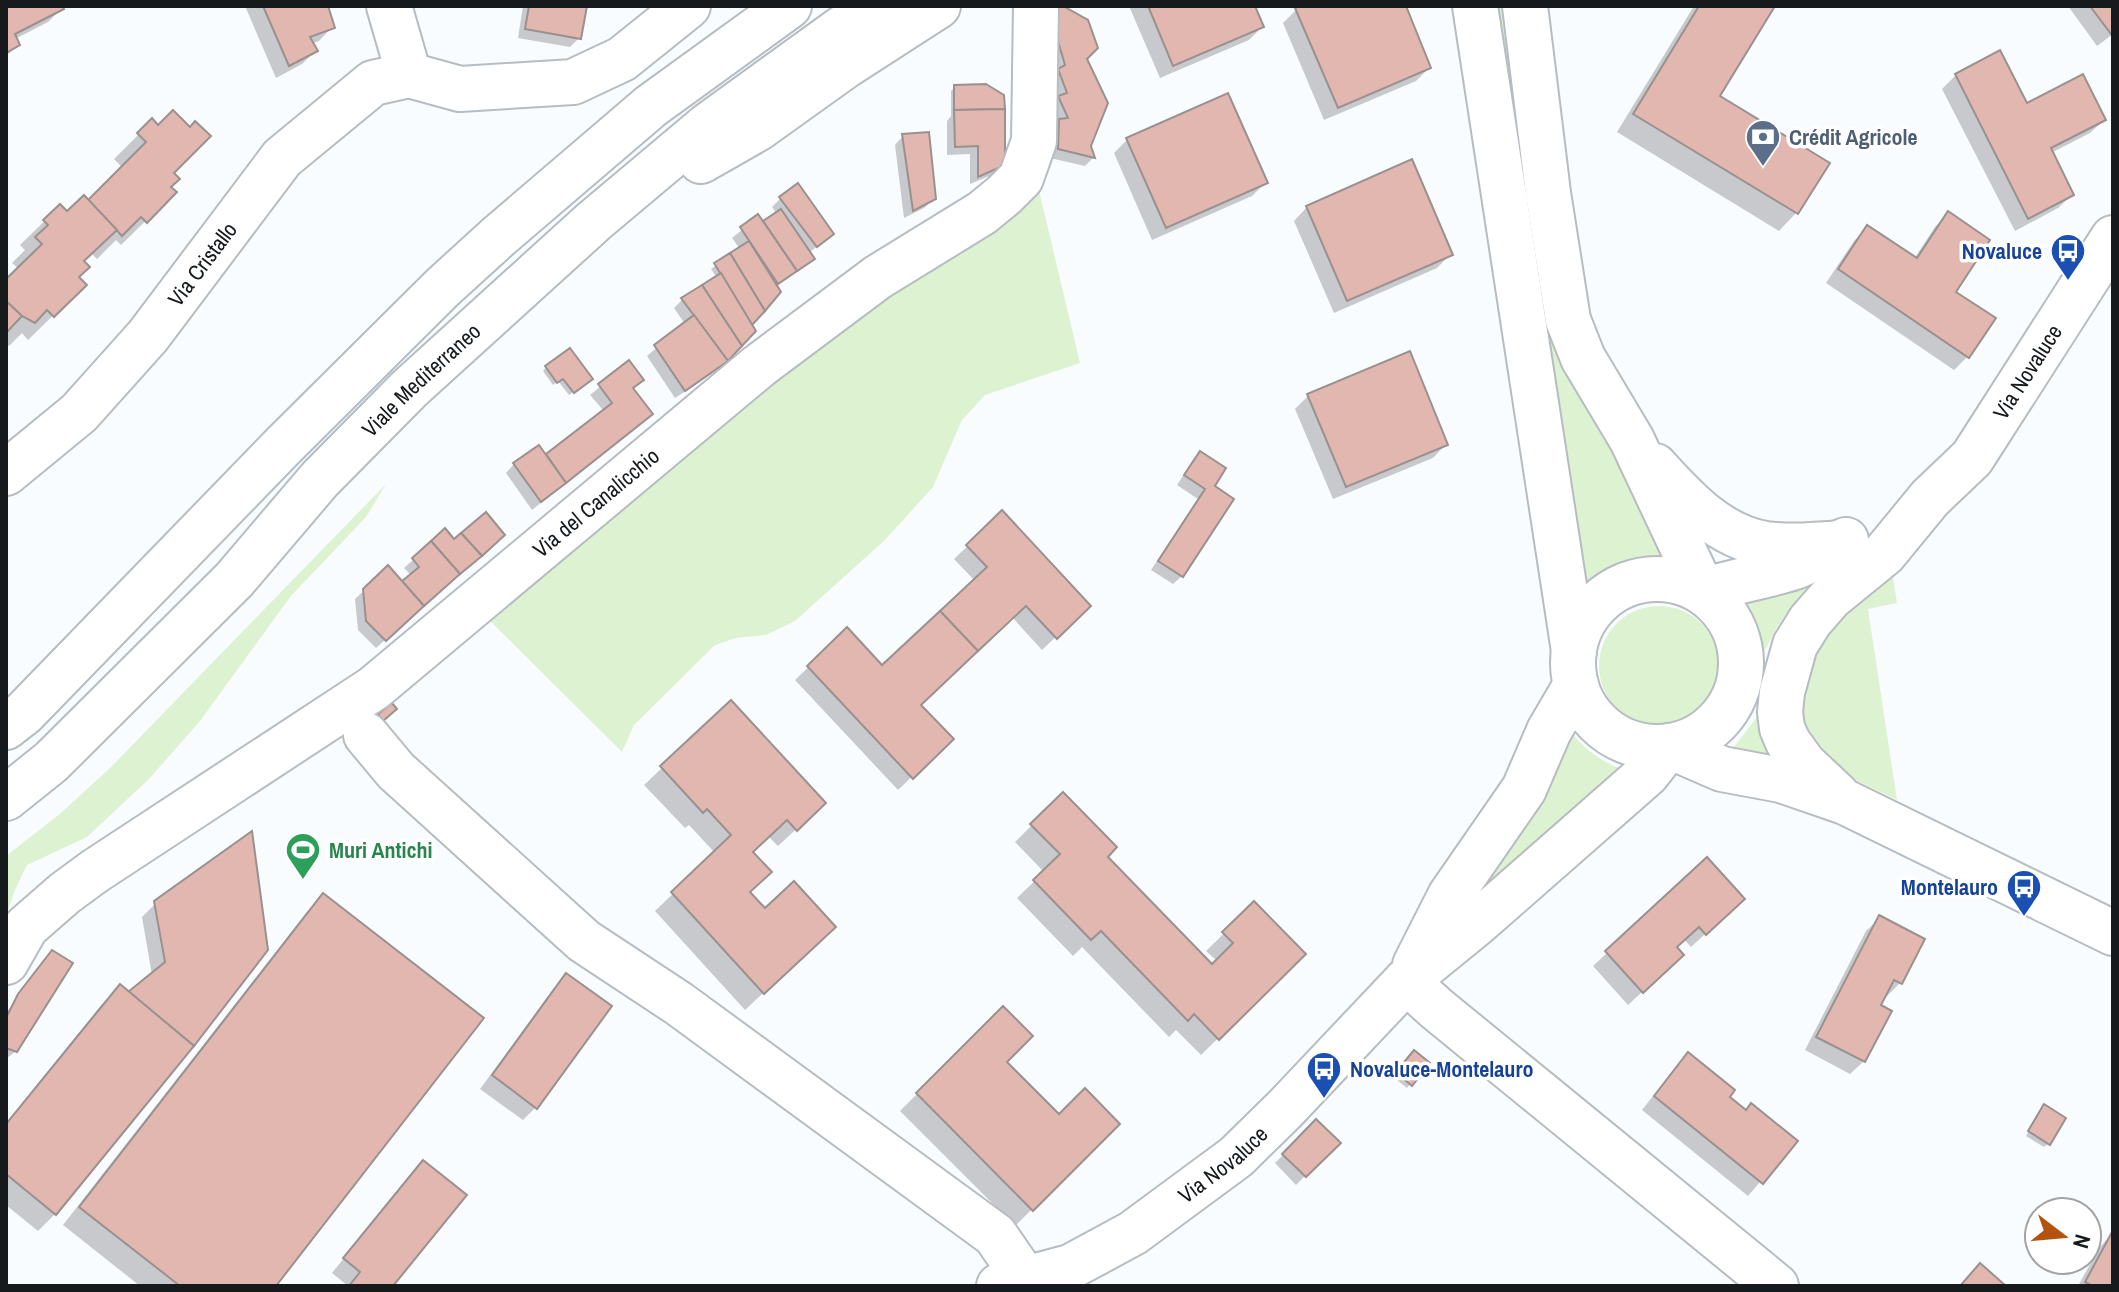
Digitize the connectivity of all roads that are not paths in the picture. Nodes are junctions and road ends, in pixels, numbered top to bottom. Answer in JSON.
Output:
{"nodes":[{"id":1,"x":389,"y":6,"type":"edge"},
{"id":2,"x":688,"y":6,"type":"edge"},
{"id":3,"x":789,"y":6,"type":"edge"},
{"id":4,"x":877,"y":6,"type":"edge"},
{"id":5,"x":938,"y":6,"type":"edge"},
{"id":6,"x":1036,"y":6,"type":"edge"},
{"id":7,"x":1475,"y":6,"type":"edge"},
{"id":8,"x":1525,"y":6,"type":"edge"},
{"id":9,"x":409,"y":75,"type":"junction"},
{"id":10,"x":594,"y":221,"type":"junction"},
{"id":11,"x":2113,"y":238,"type":"edge"},
{"id":12,"x":1632,"y":440,"type":"junction"},
{"id":13,"x":6,"y":473,"type":"edge"},
{"id":14,"x":1930,"y":498,"type":"junction"},
{"id":15,"x":1841,"y":543,"type":"junction"},
{"id":16,"x":1703,"y":591,"type":"junction"},
{"id":17,"x":1575,"y":668,"type":"junction"},
{"id":18,"x":6,"y":727,"type":"edge"},
{"id":19,"x":366,"y":735,"type":"dead end"},
{"id":20,"x":1669,"y":746,"type":"junction"},
{"id":21,"x":6,"y":798,"type":"edge"},
{"id":22,"x":1845,"y":802,"type":"junction"},
{"id":23,"x":2113,"y":933,"type":"edge"},
{"id":24,"x":16,"y":945,"type":"edge"},
{"id":25,"x":1406,"y":981,"type":"junction"},
{"id":26,"x":1012,"y":1283,"type":"edge"},
{"id":27,"x":1776,"y":1286,"type":"edge"}],
"edges":[{"from":1,"to":9,"type":"main road"},
{"from":2,"to":9,"type":"main road"},
{"from":3,"to":18,"type":"main road"},
{"from":4,"to":10,"type":"main road","name":"Viale Mediterraneo"},
{"from":5,"to":10,"type":"main road"},
{"from":6,"to":24,"type":"main road","name":"Via del Canalicchio"},
{"from":7,"to":17,"type":"main road"},
{"from":8,"to":12,"type":"main road"},
{"from":9,"to":13,"type":"main road","name":"Via Cristallo"},
{"from":10,"to":21,"type":"main road","name":"Viale Mediterraneo"},
{"from":11,"to":14,"type":"main road","name":"Via Novaluce"},
{"from":12,"to":15,"type":"main road"},
{"from":12,"to":16,"type":"main road"},
{"from":14,"to":15,"type":"main road"},
{"from":14,"to":22,"type":"main road"},
{"from":15,"to":16,"type":"main road"},
{"from":16,"to":17,"type":"main road"},
{"from":16,"to":20,"type":"main road"},
{"from":17,"to":20,"type":"main road"},
{"from":17,"to":25,"type":"main road"},
{"from":19,"to":26,"type":"main road"},
{"from":20,"to":22,"type":"main road"},
{"from":20,"to":25,"type":"main road"},
{"from":22,"to":23,"type":"main road"},
{"from":25,"to":26,"type":"main road","name":"Via Novaluce"},
{"from":25,"to":27,"type":"main road"}]}
